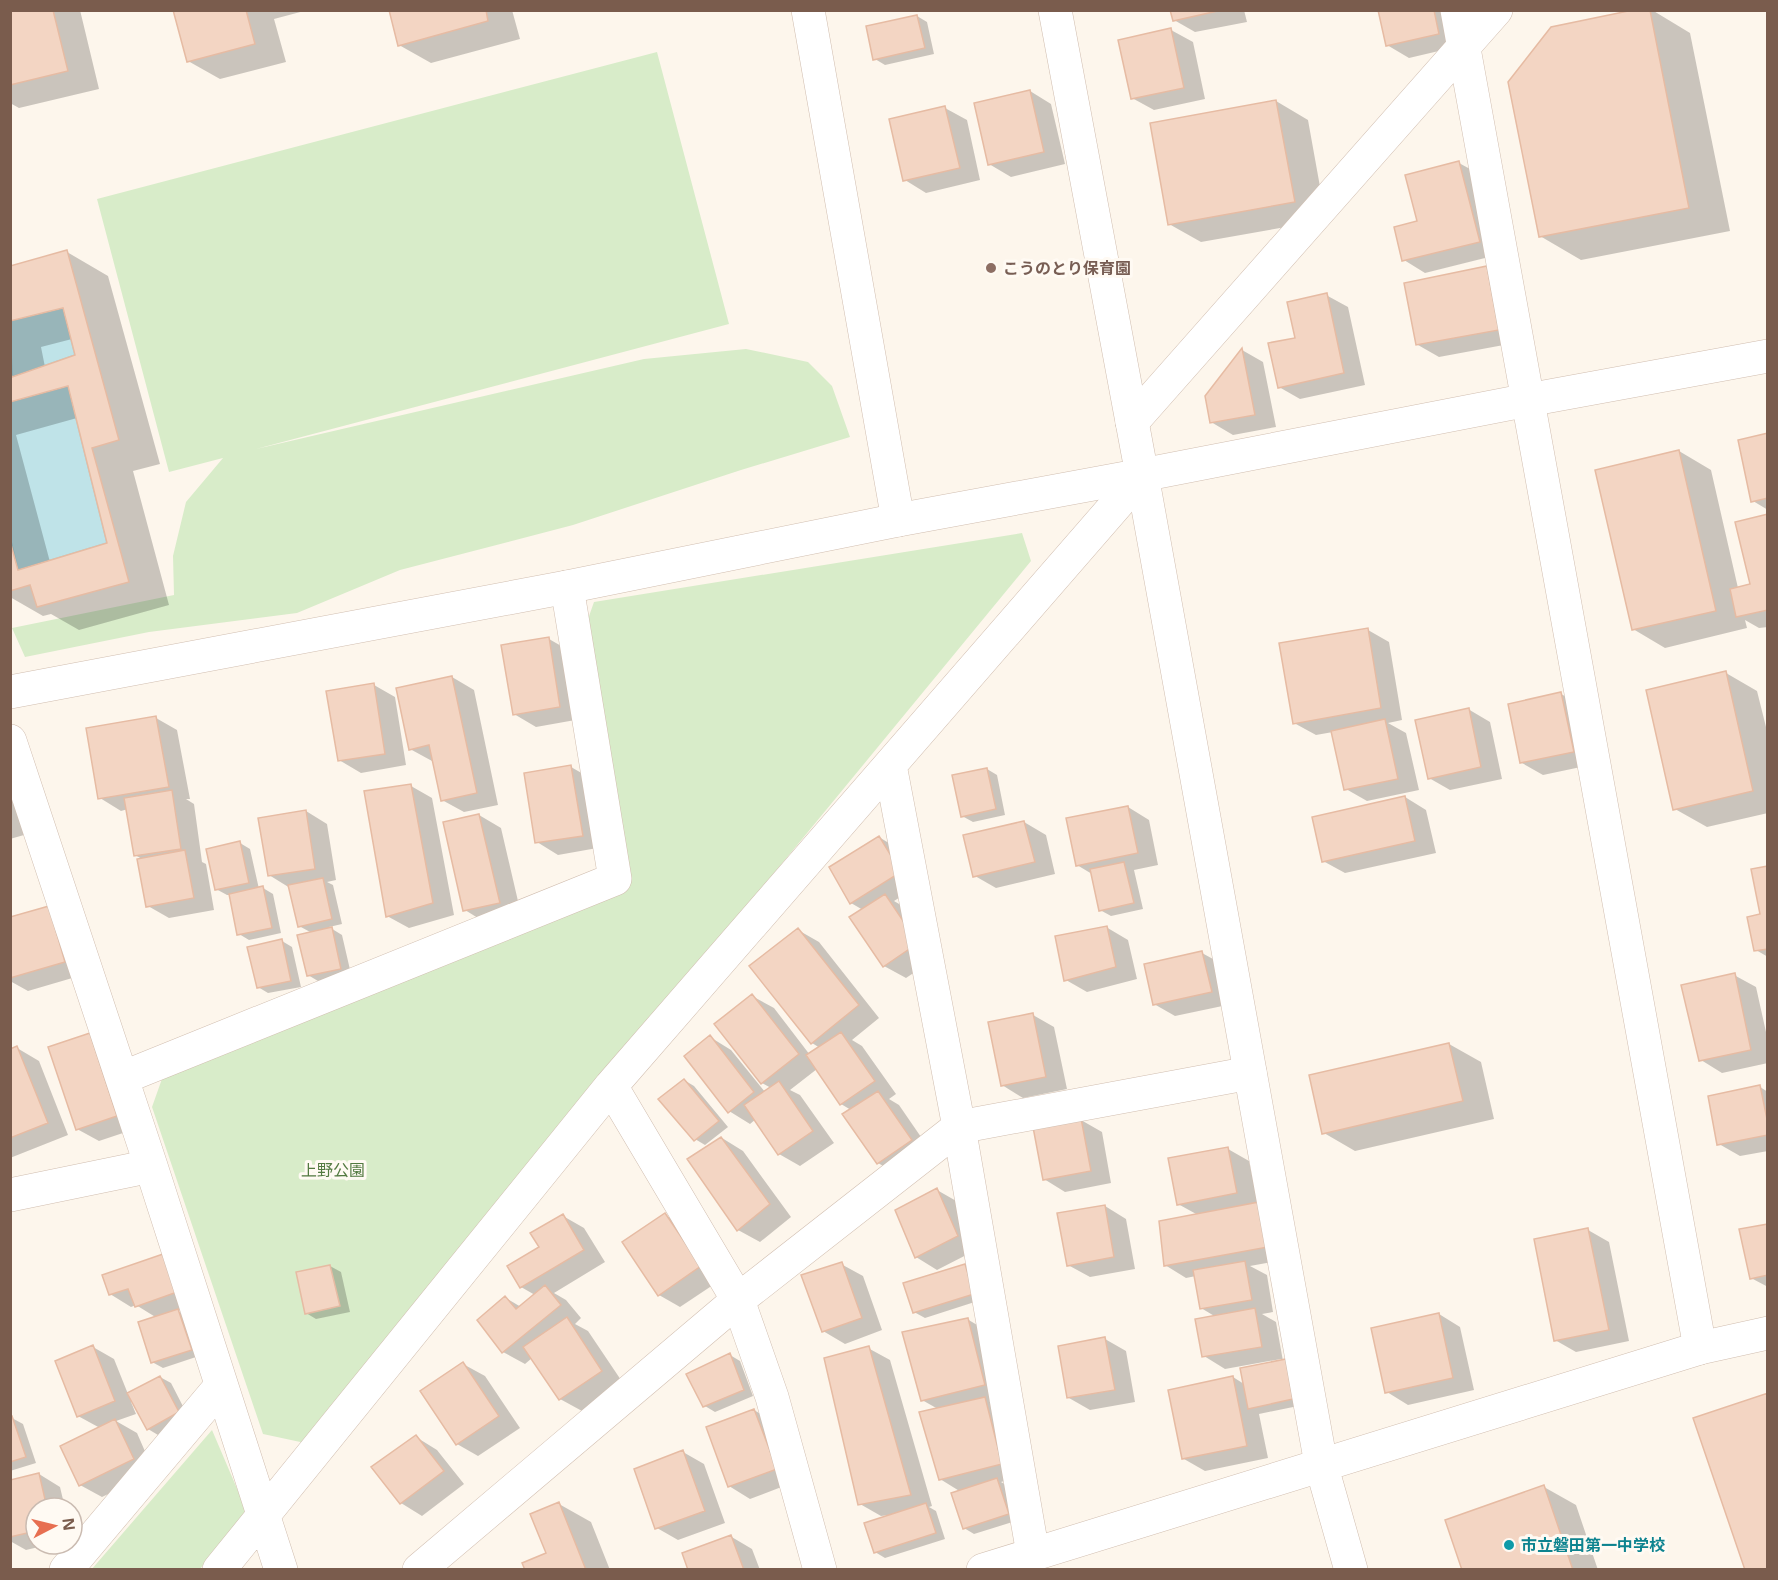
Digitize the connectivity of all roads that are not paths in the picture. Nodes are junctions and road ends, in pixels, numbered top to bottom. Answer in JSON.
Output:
{"nodes":[{"id":1,"x":808,"y":10,"type":"edge"},
{"id":2,"x":1055,"y":10,"type":"edge"},
{"id":3,"x":1457,"y":10,"type":"edge"},
{"id":4,"x":1496,"y":10,"type":"edge"},
{"id":5,"x":1463,"y":46,"type":"junction"},
{"id":6,"x":1767,"y":356,"type":"edge"},
{"id":7,"x":1528,"y":400,"type":"junction"},
{"id":8,"x":1131,"y":422,"type":"junction"},
{"id":9,"x":1142,"y":475,"type":"junction"},
{"id":10,"x":898,"y":520,"type":"junction"},
{"id":11,"x":567,"y":587,"type":"junction"},
{"id":12,"x":10,"y":693,"type":"edge"},
{"id":13,"x":10,"y":741,"type":"edge"},
{"id":14,"x":890,"y":765,"type":"junction"},
{"id":15,"x":1250,"y":1073,"type":"junction"},
{"id":16,"x":122,"y":1078,"type":"junction"},
{"id":17,"x":611,"y":1086,"type":"junction"},
{"id":18,"x":959,"y":1127,"type":"junction"},
{"id":19,"x":151,"y":1166,"type":"junction"},
{"id":20,"x":10,"y":1195,"type":"edge"},
{"id":21,"x":738,"y":1300,"type":"junction"},
{"id":22,"x":1767,"y":1333,"type":"edge"},
{"id":23,"x":1701,"y":1348,"type":"junction"},
{"id":24,"x":221,"y":1386,"type":"junction"},
{"id":25,"x":1321,"y":1464,"type":"junction"},
{"id":26,"x":263,"y":1515,"type":"junction"},
{"id":27,"x":1033,"y":1554,"type":"junction"},
{"id":28,"x":66,"y":1569,"type":"edge"},
{"id":29,"x":219,"y":1569,"type":"edge"},
{"id":30,"x":281,"y":1569,"type":"edge"},
{"id":31,"x":419,"y":1569,"type":"edge"},
{"id":32,"x":820,"y":1569,"type":"edge"},
{"id":33,"x":983,"y":1569,"type":"edge"},
{"id":34,"x":1351,"y":1569,"type":"edge"}],
"edges":[{"from":1,"to":10,"type":"street"},
{"from":2,"to":8,"type":"street"},
{"from":3,"to":5,"type":"street"},
{"from":4,"to":5,"type":"street"},
{"from":5,"to":7,"type":"street"},
{"from":5,"to":8,"type":"street"},
{"from":6,"to":7,"type":"street"},
{"from":7,"to":9,"type":"street"},
{"from":7,"to":23,"type":"street"},
{"from":8,"to":9,"type":"street"},
{"from":9,"to":10,"type":"street"},
{"from":9,"to":14,"type":"street"},
{"from":9,"to":15,"type":"street"},
{"from":10,"to":11,"type":"street"},
{"from":11,"to":12,"type":"street"},
{"from":11,"to":16,"type":"street"},
{"from":13,"to":16,"type":"street"},
{"from":14,"to":17,"type":"street"},
{"from":14,"to":18,"type":"street"},
{"from":15,"to":18,"type":"street"},
{"from":15,"to":25,"type":"street"},
{"from":16,"to":19,"type":"street"},
{"from":17,"to":21,"type":"street"},
{"from":17,"to":26,"type":"street"},
{"from":18,"to":21,"type":"street"},
{"from":18,"to":27,"type":"street"},
{"from":19,"to":20,"type":"street"},
{"from":19,"to":24,"type":"street"},
{"from":21,"to":31,"type":"street"},
{"from":21,"to":32,"type":"street"},
{"from":22,"to":23,"type":"street"},
{"from":23,"to":25,"type":"street"},
{"from":24,"to":26,"type":"street"},
{"from":24,"to":28,"type":"street"},
{"from":25,"to":27,"type":"street"},
{"from":25,"to":34,"type":"street"},
{"from":26,"to":29,"type":"street"},
{"from":26,"to":30,"type":"street"},
{"from":27,"to":33,"type":"street"}]}
